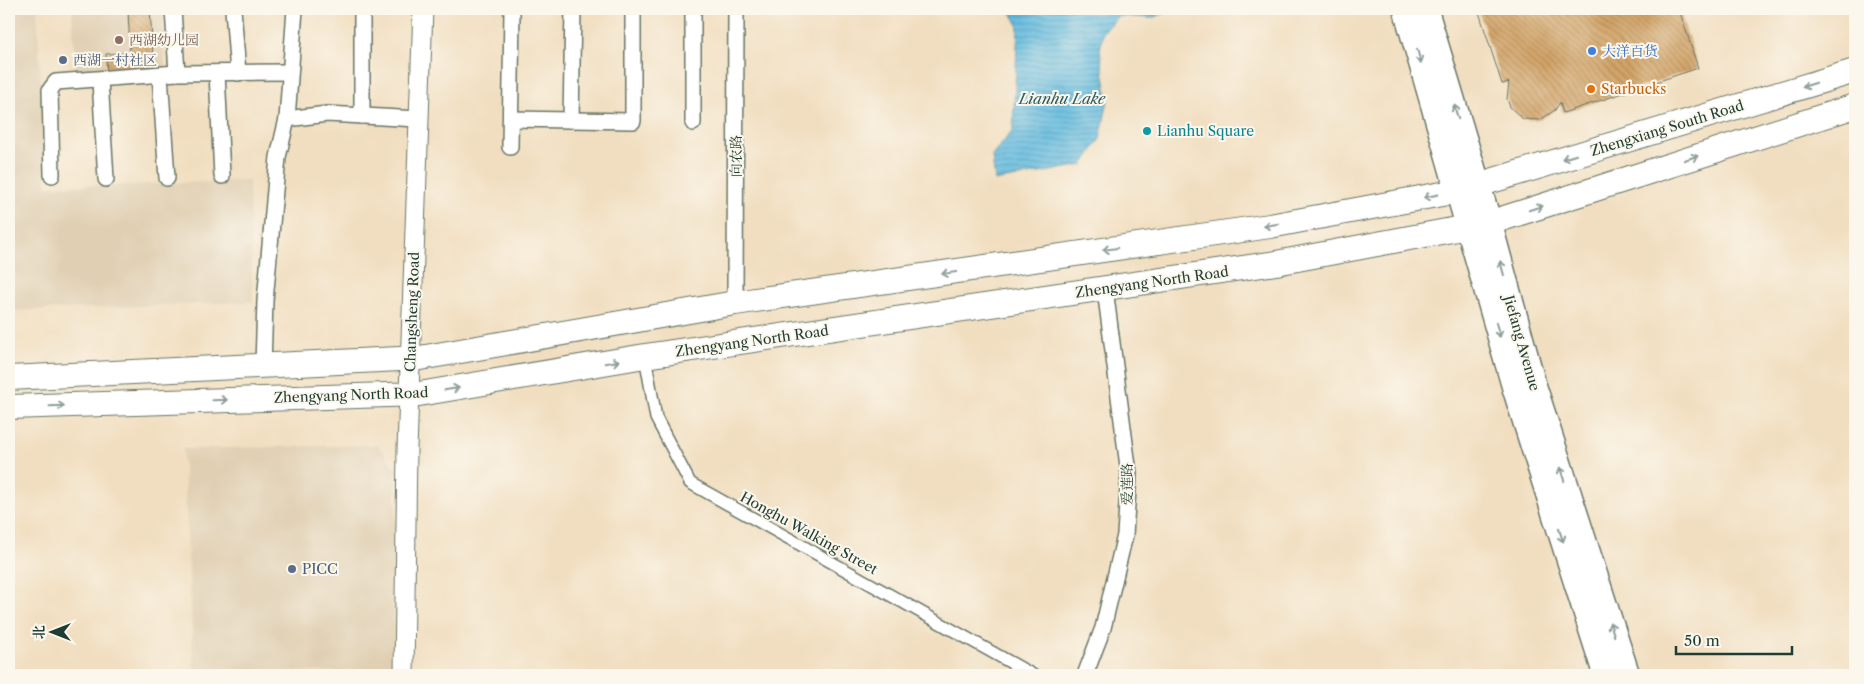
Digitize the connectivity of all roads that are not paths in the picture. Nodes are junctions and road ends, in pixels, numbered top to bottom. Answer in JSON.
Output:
{"nodes":[{"id":1,"x":173,"y":9,"type":"edge"},
{"id":2,"x":233,"y":9,"type":"edge"},
{"id":3,"x":294,"y":9,"type":"edge"},
{"id":4,"x":362,"y":9,"type":"edge"},
{"id":5,"x":422,"y":9,"type":"edge"},
{"id":6,"x":432,"y":9,"type":"edge"},
{"id":7,"x":512,"y":9,"type":"edge"},
{"id":8,"x":573,"y":9,"type":"edge"},
{"id":9,"x":633,"y":9,"type":"edge"},
{"id":10,"x":694,"y":9,"type":"edge"},
{"id":11,"x":736,"y":9,"type":"edge"},
{"id":12,"x":1406,"y":9,"type":"edge"},
{"id":13,"x":1424,"y":9,"type":"edge"},
{"id":14,"x":1855,"y":71,"type":"edge"},
{"id":15,"x":290,"y":72,"type":"junction"},
{"id":16,"x":177,"y":73,"type":"junction"},
{"id":17,"x":217,"y":73,"type":"junction"},
{"id":18,"x":238,"y":73,"type":"junction"},
{"id":19,"x":160,"y":75,"type":"junction"},
{"id":20,"x":100,"y":80,"type":"junction"},
{"id":21,"x":1855,"y":106,"type":"edge"},
{"id":22,"x":362,"y":116,"type":"junction"},
{"id":23,"x":287,"y":119,"type":"junction"},
{"id":24,"x":418,"y":119,"type":"junction"},
{"id":25,"x":511,"y":119,"type":"junction"},
{"id":26,"x":571,"y":120,"type":"junction"},
{"id":27,"x":693,"y":123,"type":"dead end"},
{"id":28,"x":510,"y":147,"type":"dead end"},
{"id":29,"x":52,"y":175,"type":"dead end"},
{"id":30,"x":222,"y":176,"type":"dead end"},
{"id":31,"x":167,"y":178,"type":"dead end"},
{"id":32,"x":106,"y":179,"type":"dead end"},
{"id":33,"x":1468,"y":188,"type":"junction"},
{"id":34,"x":1479,"y":225,"type":"junction"},
{"id":35,"x":1105,"y":289,"type":"junction"},
{"id":36,"x":735,"y":303,"type":"junction"},
{"id":37,"x":645,"y":356,"type":"junction"},
{"id":38,"x":415,"y":358,"type":"junction"},
{"id":39,"x":263,"y":366,"type":"junction"},
{"id":40,"x":9,"y":378,"type":"edge"},
{"id":41,"x":414,"y":394,"type":"junction"},
{"id":42,"x":9,"y":408,"type":"edge"},
{"id":43,"x":404,"y":675,"type":"edge"},
{"id":44,"x":415,"y":675,"type":"edge"},
{"id":45,"x":1033,"y":675,"type":"edge"},
{"id":46,"x":1085,"y":675,"type":"edge"},
{"id":47,"x":1606,"y":675,"type":"edge"},
{"id":48,"x":1627,"y":675,"type":"edge"}],
"edges":[{"from":1,"to":16,"type":"street"},
{"from":2,"to":18,"type":"street"},
{"from":3,"to":15,"type":"street"},
{"from":4,"to":22,"type":"street"},
{"from":5,"to":24,"type":"street","name":"Changsheng Road"},
{"from":6,"to":38,"type":"street","name":"Changsheng Road"},
{"from":7,"to":25,"type":"street"},
{"from":8,"to":26,"type":"street"},
{"from":9,"to":26,"type":"street"},
{"from":10,"to":27,"type":"street"},
{"from":11,"to":36,"type":"street","name":"向农路"},
{"from":12,"to":33,"type":"highway","name":"Jiefang Avenue","one_way":true},
{"from":33,"to":13,"type":"highway","name":"Jiefang Avenue","one_way":true},
{"from":14,"to":33,"type":"main road","name":"Zhengxiang South Road","one_way":true},
{"from":15,"to":18,"type":"street"},
{"from":15,"to":23,"type":"street"},
{"from":16,"to":17,"type":"street"},
{"from":16,"to":19,"type":"street"},
{"from":17,"to":18,"type":"street"},
{"from":17,"to":30,"type":"street"},
{"from":19,"to":20,"type":"street"},
{"from":19,"to":31,"type":"street"},
{"from":20,"to":29,"type":"street"},
{"from":20,"to":32,"type":"street"},
{"from":34,"to":21,"type":"main road","one_way":true},
{"from":22,"to":23,"type":"street"},
{"from":22,"to":24,"type":"street"},
{"from":23,"to":39,"type":"street"},
{"from":24,"to":38,"type":"street","name":"Changsheng Road"},
{"from":25,"to":26,"type":"street"},
{"from":25,"to":28,"type":"street"},
{"from":33,"to":34,"type":"highway","name":"Jiefang Avenue"},
{"from":33,"to":36,"type":"main road","one_way":true},
{"from":34,"to":35,"type":"main road","name":"Zhengyang North Road"},
{"from":34,"to":47,"type":"highway","name":"Jiefang Avenue","one_way":true},
{"from":48,"to":34,"type":"highway","name":"Jiefang Avenue","one_way":true},
{"from":35,"to":37,"type":"main road","name":"Zhengyang North Road"},
{"from":35,"to":46,"type":"street","name":"爱莲路"},
{"from":36,"to":38,"type":"main road"},
{"from":41,"to":37,"type":"main road","name":"Zhengyang North Road","one_way":true},
{"from":37,"to":45,"type":"street","name":"Honghu Walking Street"},
{"from":38,"to":39,"type":"main road"},
{"from":38,"to":41,"type":"street","name":"Changsheng Road"},
{"from":39,"to":40,"type":"main road"},
{"from":42,"to":41,"type":"main road","name":"Zhengyang North Road","one_way":true},
{"from":41,"to":43,"type":"street","name":"Changsheng Road"},
{"from":41,"to":44,"type":"street","name":"Changsheng Road"}]}
